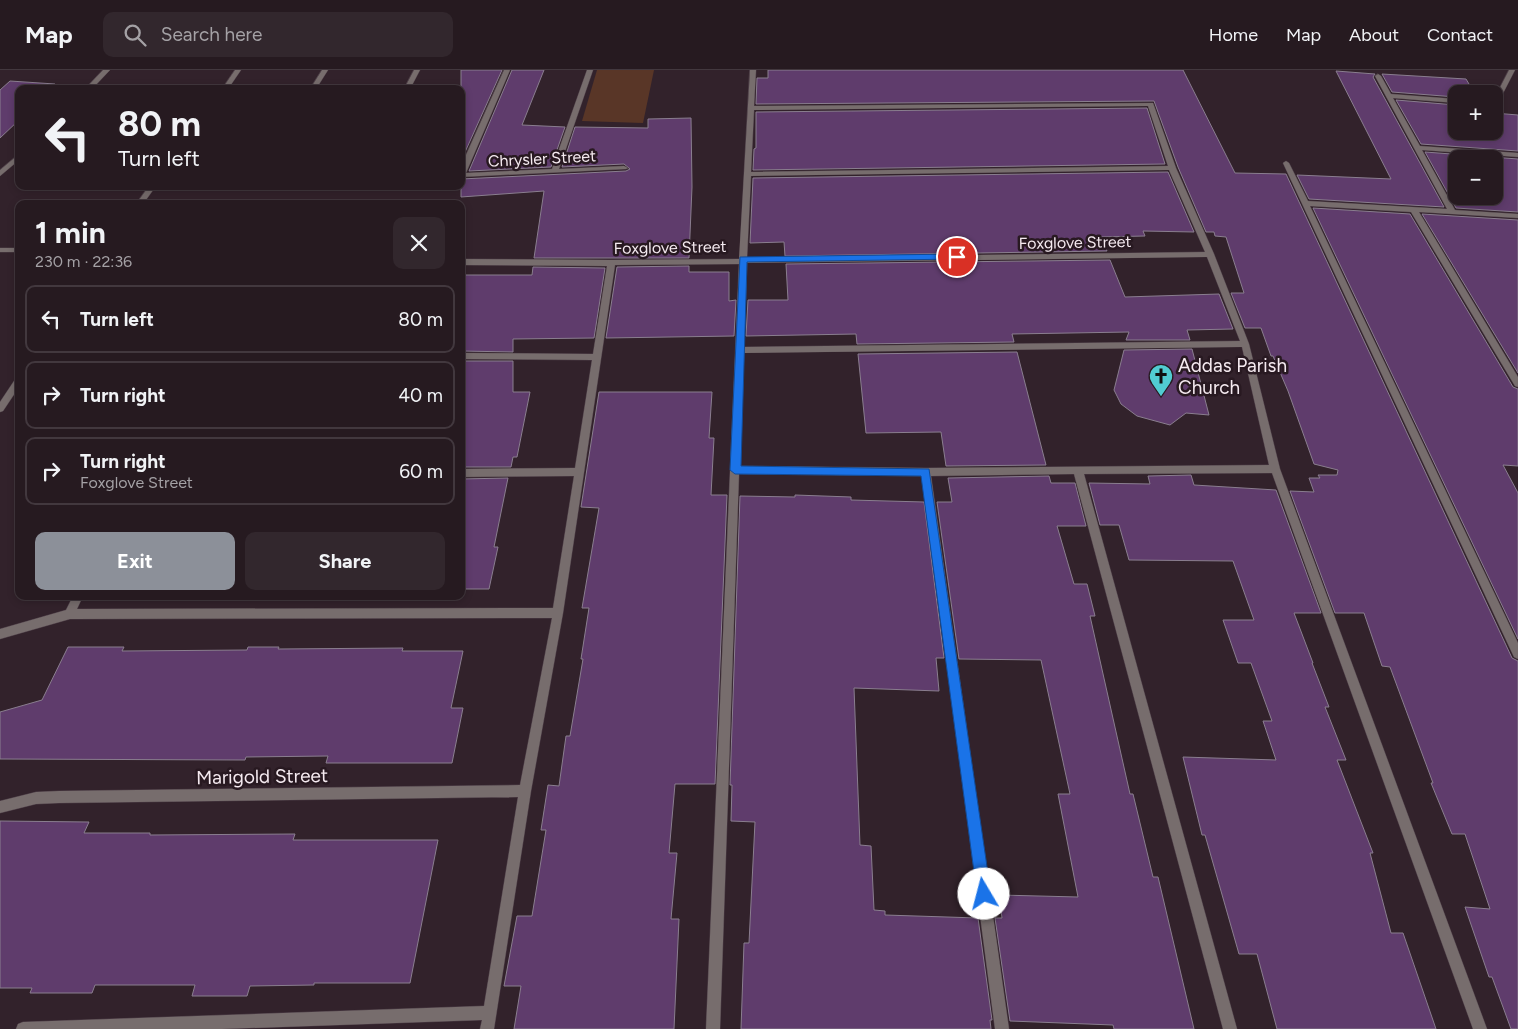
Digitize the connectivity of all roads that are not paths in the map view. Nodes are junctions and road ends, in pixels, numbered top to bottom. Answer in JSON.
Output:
{"nodes":[{"id":1,"x":107,"y":70,"type":"edge"},
{"id":2,"x":238,"y":70,"type":"edge"},
{"id":3,"x":325,"y":70,"type":"edge"},
{"id":4,"x":417,"y":70,"type":"edge"},
{"id":5,"x":507,"y":70,"type":"edge"},
{"id":6,"x":590,"y":70,"type":"edge"},
{"id":7,"x":753,"y":70,"type":"edge"},
{"id":8,"x":1512,"y":70,"type":"edge"},
{"id":9,"x":1378,"y":76,"type":"dead end"},
{"id":10,"x":92,"y":85,"type":"edge"},
{"id":11,"x":227,"y":85,"type":"edge"},
{"id":12,"x":316,"y":85,"type":"edge"},
{"id":13,"x":409,"y":85,"type":"edge"},
{"id":14,"x":1503,"y":86,"type":"edge"},
{"id":15,"x":1389,"y":96,"type":"junction"},
{"id":16,"x":1448,"y":100,"type":"edge"},
{"id":17,"x":752,"y":108,"type":"junction"},
{"id":18,"x":1416,"y":148,"type":"junction"},
{"id":19,"x":1518,"y":154,"type":"edge"},
{"id":20,"x":15,"y":160,"type":"edge"},
{"id":21,"x":1286,"y":163,"type":"dead end"},
{"id":22,"x":465,"y":166,"type":"edge"},
{"id":23,"x":624,"y":168,"type":"dead end"},
{"id":24,"x":1172,"y":168,"type":"junction"},
{"id":25,"x":555,"y":170,"type":"junction"},
{"id":26,"x":0,"y":174,"type":"edge"},
{"id":27,"x":748,"y":174,"type":"junction"},
{"id":28,"x":465,"y":175,"type":"edge"},
{"id":29,"x":150,"y":190,"type":"edge"},
{"id":30,"x":142,"y":200,"type":"edge"},
{"id":31,"x":1305,"y":203,"type":"junction"},
{"id":32,"x":1413,"y":209,"type":"junction"},
{"id":33,"x":1452,"y":212,"type":"junction"},
{"id":34,"x":1518,"y":216,"type":"edge"},
{"id":35,"x":0,"y":250,"type":"edge"},
{"id":36,"x":15,"y":250,"type":"edge"},
{"id":37,"x":1210,"y":254,"type":"junction"},
{"id":38,"x":743,"y":260,"type":"junction"},
{"id":39,"x":465,"y":262,"type":"edge"},
{"id":40,"x":611,"y":262,"type":"junction"},
{"id":41,"x":1245,"y":344,"type":"junction"},
{"id":42,"x":739,"y":350,"type":"junction"},
{"id":43,"x":465,"y":356,"type":"edge"},
{"id":44,"x":598,"y":356,"type":"junction"},
{"id":45,"x":1518,"y":384,"type":"edge"},
{"id":46,"x":15,"y":386,"type":"edge"},
{"id":47,"x":0,"y":409,"type":"edge"},
{"id":48,"x":1275,"y":469,"type":"junction"},
{"id":49,"x":735,"y":470,"type":"junction"},
{"id":50,"x":1078,"y":470,"type":"junction"},
{"id":51,"x":578,"y":472,"type":"junction"},
{"id":52,"x":926,"y":472,"type":"junction"},
{"id":53,"x":465,"y":473,"type":"edge"},
{"id":54,"x":76,"y":600,"type":"edge"},
{"id":55,"x":558,"y":613,"type":"junction"},
{"id":56,"x":70,"y":614,"type":"junction"},
{"id":57,"x":0,"y":634,"type":"edge"},
{"id":58,"x":1518,"y":654,"type":"edge"},
{"id":59,"x":525,"y":791,"type":"junction"},
{"id":60,"x":0,"y":807,"type":"edge"},
{"id":61,"x":489,"y":1013,"type":"junction"},
{"id":62,"x":23,"y":1029,"type":"edge"},
{"id":63,"x":487,"y":1029,"type":"edge"},
{"id":64,"x":713,"y":1029,"type":"edge"},
{"id":65,"x":1002,"y":1029,"type":"edge"},
{"id":66,"x":1230,"y":1029,"type":"edge"},
{"id":67,"x":1480,"y":1029,"type":"edge"}],
"edges":[{"from":1,"to":10,"type":"street"},
{"from":2,"to":11,"type":"street"},
{"from":3,"to":12,"type":"street"},
{"from":4,"to":13,"type":"street"},
{"from":5,"to":22,"type":"street"},
{"from":6,"to":25,"type":"street"},
{"from":7,"to":17,"type":"street"},
{"from":8,"to":14,"type":"street"},
{"from":9,"to":15,"type":"street"},
{"from":15,"to":16,"type":"street"},
{"from":15,"to":18,"type":"street"},
{"from":17,"to":24,"type":"street"},
{"from":17,"to":27,"type":"street"},
{"from":18,"to":19,"type":"street"},
{"from":18,"to":33,"type":"street"},
{"from":20,"to":26,"type":"street"},
{"from":21,"to":31,"type":"street"},
{"from":23,"to":25,"type":"street","name":"Chrysler Street"},
{"from":24,"to":27,"type":"street"},
{"from":24,"to":37,"type":"street"},
{"from":25,"to":28,"type":"street","name":"Chrysler Street"},
{"from":27,"to":38,"type":"street"},
{"from":29,"to":30,"type":"street"},
{"from":31,"to":32,"type":"street"},
{"from":31,"to":58,"type":"street"},
{"from":32,"to":33,"type":"street"},
{"from":32,"to":45,"type":"street"},
{"from":33,"to":34,"type":"street"},
{"from":35,"to":36,"type":"street"},
{"from":37,"to":38,"type":"street","name":"Foxglove Street"},
{"from":37,"to":41,"type":"street"},
{"from":38,"to":40,"type":"street","name":"Foxglove Street"},
{"from":38,"to":42,"type":"street"},
{"from":39,"to":40,"type":"street","name":"Foxglove Street"},
{"from":40,"to":44,"type":"street"},
{"from":41,"to":42,"type":"street"},
{"from":41,"to":48,"type":"street"},
{"from":42,"to":49,"type":"street"},
{"from":43,"to":44,"type":"street"},
{"from":44,"to":51,"type":"street"},
{"from":46,"to":47,"type":"street"},
{"from":48,"to":50,"type":"street"},
{"from":48,"to":67,"type":"street"},
{"from":49,"to":52,"type":"street"},
{"from":49,"to":64,"type":"street"},
{"from":50,"to":52,"type":"street"},
{"from":50,"to":66,"type":"street"},
{"from":51,"to":53,"type":"street"},
{"from":51,"to":55,"type":"street"},
{"from":52,"to":65,"type":"street"},
{"from":54,"to":56,"type":"street"},
{"from":55,"to":56,"type":"street"},
{"from":55,"to":59,"type":"street"},
{"from":56,"to":57,"type":"street"},
{"from":59,"to":60,"type":"street","name":"Marigold Street"},
{"from":59,"to":61,"type":"street"},
{"from":61,"to":62,"type":"street"},
{"from":61,"to":63,"type":"street"}]}
